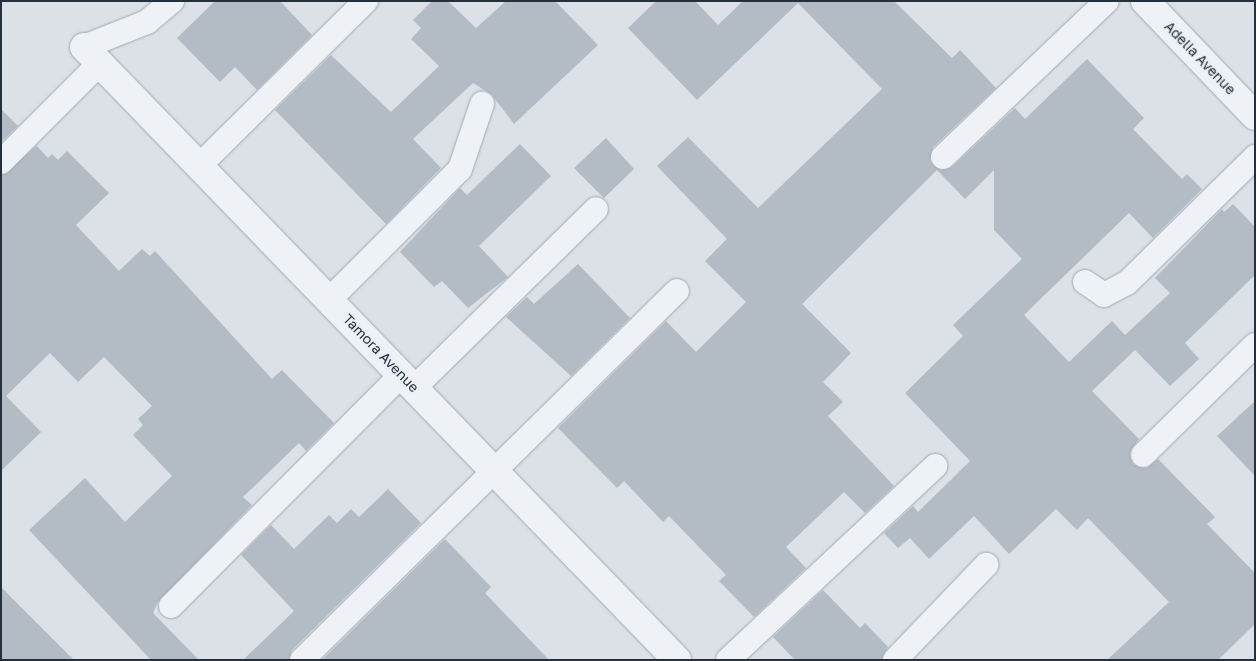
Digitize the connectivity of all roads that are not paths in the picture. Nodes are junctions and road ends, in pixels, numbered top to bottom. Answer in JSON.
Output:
{"nodes":[{"id":1,"x":172,"y":1,"type":"edge"},
{"id":2,"x":366,"y":1,"type":"edge"},
{"id":3,"x":1107,"y":1,"type":"edge"},
{"id":4,"x":1145,"y":1,"type":"edge"},
{"id":5,"x":92,"y":55,"type":"junction"},
{"id":6,"x":482,"y":104,"type":"dead end"},
{"id":7,"x":1255,"y":116,"type":"edge"},
{"id":8,"x":943,"y":157,"type":"dead end"},
{"id":9,"x":1255,"y":157,"type":"edge"},
{"id":10,"x":1,"y":162,"type":"edge"},
{"id":11,"x":199,"y":166,"type":"junction"},
{"id":12,"x":596,"y":209,"type":"dead end"},
{"id":13,"x":1085,"y":282,"type":"dead end"},
{"id":14,"x":677,"y":292,"type":"dead end"},
{"id":15,"x":329,"y":300,"type":"junction"},
{"id":16,"x":1255,"y":345,"type":"edge"},
{"id":17,"x":408,"y":382,"type":"junction"},
{"id":18,"x":1143,"y":455,"type":"dead end"},
{"id":19,"x":935,"y":466,"type":"dead end"},
{"id":20,"x":494,"y":470,"type":"junction"},
{"id":21,"x":986,"y":565,"type":"dead end"},
{"id":22,"x":171,"y":606,"type":"dead end"},
{"id":23,"x":302,"y":660,"type":"edge"},
{"id":24,"x":677,"y":660,"type":"edge"},
{"id":25,"x":728,"y":660,"type":"edge"},
{"id":26,"x":895,"y":660,"type":"edge"}],
"edges":[{"from":1,"to":5,"type":"lane"},
{"from":2,"to":11,"type":"lane"},
{"from":3,"to":8,"type":"lane"},
{"from":4,"to":7,"type":"street","name":"Adelia Avenue"},
{"from":5,"to":10,"type":"lane"},
{"from":5,"to":11,"type":"street","name":"Tamora Avenue"},
{"from":6,"to":15,"type":"lane"},
{"from":9,"to":13,"type":"lane"},
{"from":11,"to":15,"type":"street","name":"Tamora Avenue"},
{"from":12,"to":17,"type":"lane"},
{"from":14,"to":20,"type":"lane"},
{"from":15,"to":17,"type":"street","name":"Tamora Avenue"},
{"from":16,"to":18,"type":"lane"},
{"from":17,"to":20,"type":"street","name":"Tamora Avenue"},
{"from":17,"to":22,"type":"lane"},
{"from":19,"to":25,"type":"lane"},
{"from":20,"to":23,"type":"lane"},
{"from":20,"to":24,"type":"street","name":"Tamora Avenue"},
{"from":21,"to":26,"type":"lane"}]}
